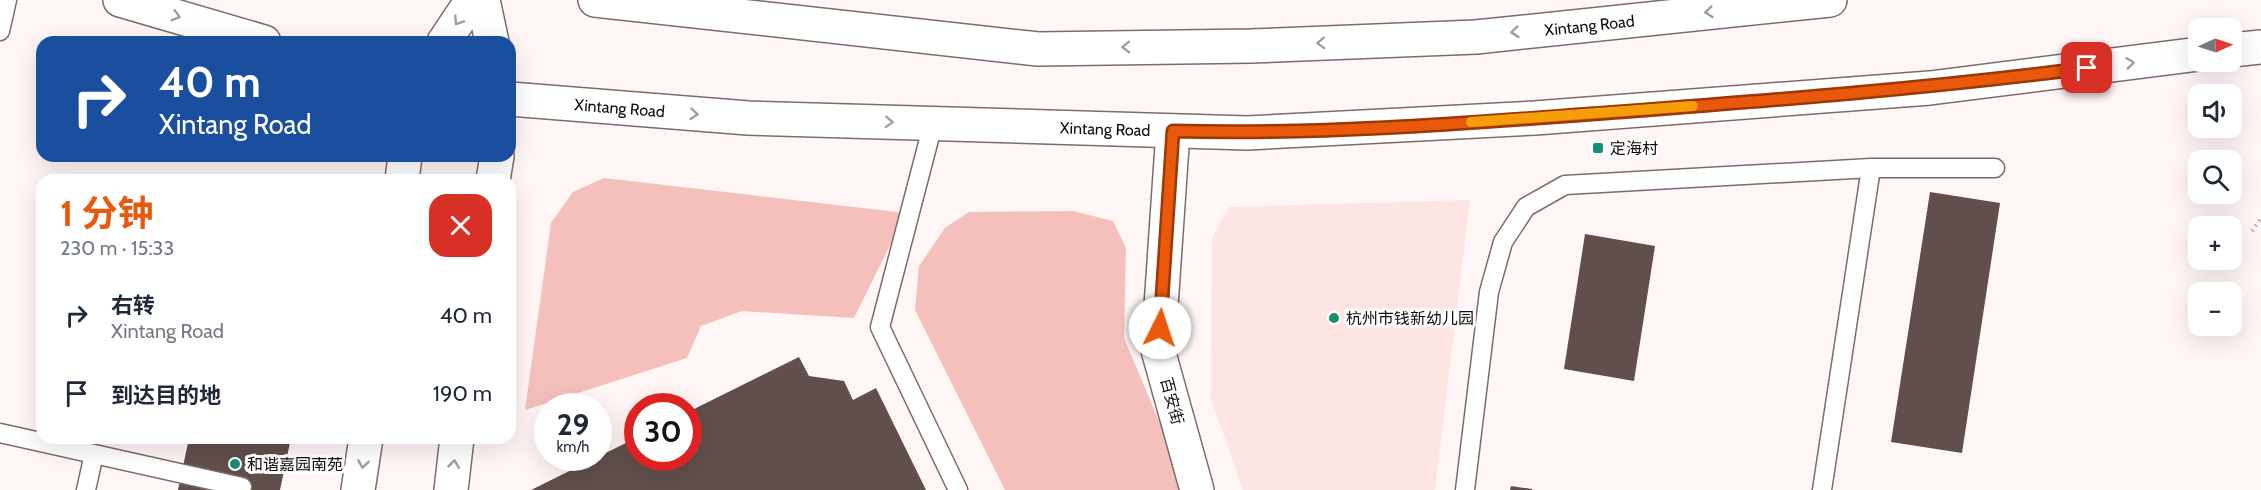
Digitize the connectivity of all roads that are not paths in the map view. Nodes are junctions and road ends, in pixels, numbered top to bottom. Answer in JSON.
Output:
{"nodes":[{"id":1,"x":7,"y":0,"type":"edge"},
{"id":2,"x":120,"y":0,"type":"edge"},
{"id":3,"x":472,"y":0,"type":"edge"},
{"id":4,"x":483,"y":0,"type":"edge"},
{"id":5,"x":595,"y":0,"type":"edge"},
{"id":6,"x":1830,"y":0,"type":"edge"},
{"id":7,"x":0,"y":31,"type":"edge"},
{"id":8,"x":243,"y":36,"type":"edge"},
{"id":9,"x":448,"y":36,"type":"edge"},
{"id":10,"x":491,"y":36,"type":"edge"},
{"id":11,"x":2261,"y":46,"type":"edge"},
{"id":12,"x":2242,"y":49,"type":"edge"},
{"id":13,"x":2188,"y":55,"type":"edge"},
{"id":14,"x":516,"y":99,"type":"edge"},
{"id":15,"x":933,"y":124,"type":"junction"},
{"id":16,"x":1173,"y":131,"type":"junction"},
{"id":17,"x":1871,"y":168,"type":"junction"},
{"id":18,"x":1995,"y":168,"type":"dead end"},
{"id":19,"x":0,"y":433,"type":"edge"},
{"id":20,"x":36,"y":441,"type":"edge"},
{"id":21,"x":49,"y":444,"type":"edge"},
{"id":22,"x":365,"y":444,"type":"edge"},
{"id":23,"x":456,"y":444,"type":"edge"},
{"id":24,"x":94,"y":454,"type":"junction"},
{"id":25,"x":86,"y":490,"type":"edge"},
{"id":26,"x":241,"y":490,"type":"edge"},
{"id":27,"x":358,"y":490,"type":"edge"},
{"id":28,"x":451,"y":490,"type":"edge"},
{"id":29,"x":958,"y":490,"type":"edge"},
{"id":30,"x":1197,"y":490,"type":"edge"},
{"id":31,"x":1465,"y":490,"type":"edge"},
{"id":32,"x":1822,"y":490,"type":"edge"}],
"edges":[{"from":1,"to":7,"type":"lane"},
{"from":2,"to":8,"type":"main road","one_way":true},
{"from":3,"to":9,"type":"main road","one_way":true},
{"from":4,"to":10,"type":"main road"},
{"from":6,"to":5,"type":"main road","name":"Xintang Road","one_way":true},
{"from":11,"to":12,"type":"main road"},
{"from":16,"to":13,"type":"main road","name":"Xintang Road","one_way":true},
{"from":14,"to":15,"type":"main road","name":"Xintang Road","one_way":true},
{"from":15,"to":16,"type":"main road","name":"Xintang Road"},
{"from":15,"to":29,"type":"lane"},
{"from":16,"to":30,"type":"main road","name":"百安街"},
{"from":17,"to":18,"type":"lane"},
{"from":17,"to":31,"type":"lane"},
{"from":17,"to":32,"type":"lane"},
{"from":19,"to":20,"type":"lane"},
{"from":21,"to":24,"type":"lane"},
{"from":22,"to":27,"type":"main road","one_way":true},
{"from":28,"to":23,"type":"main road","one_way":true},
{"from":24,"to":25,"type":"lane"},
{"from":24,"to":26,"type":"lane"}]}
